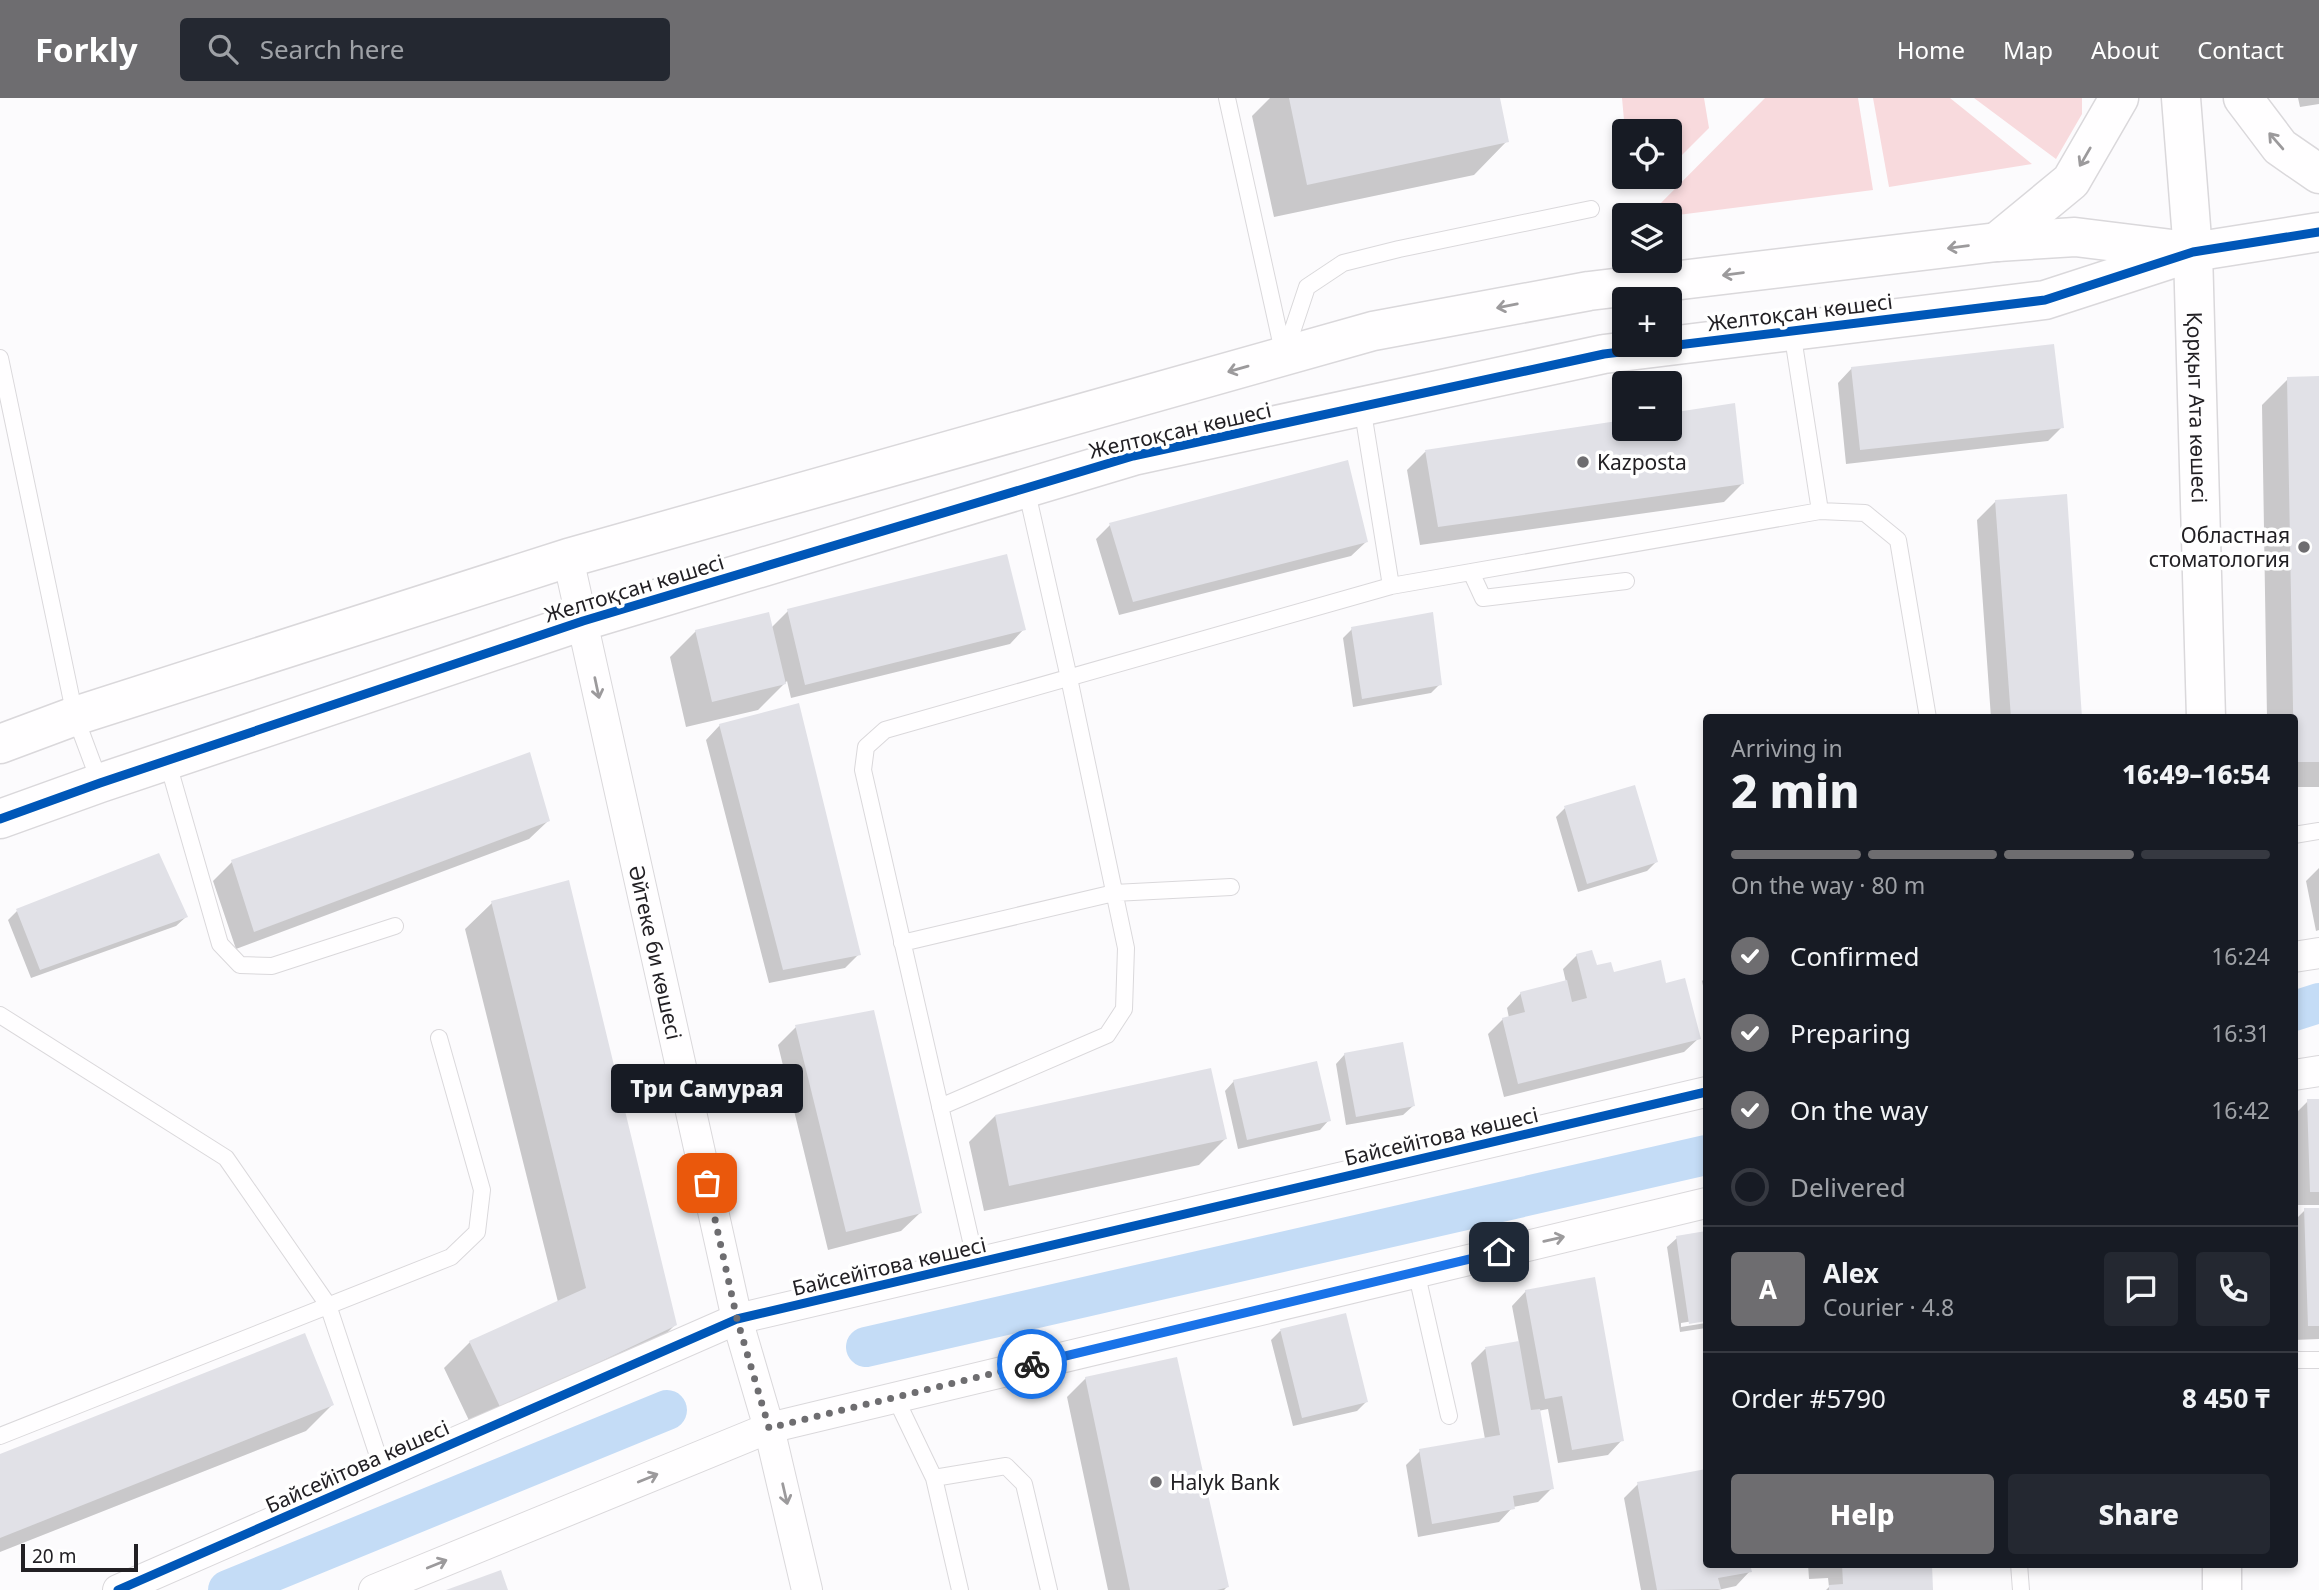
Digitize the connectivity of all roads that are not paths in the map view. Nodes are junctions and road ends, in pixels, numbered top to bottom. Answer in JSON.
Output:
{"nodes":[{"id":1,"x":1227,"y":98,"type":"edge"},
{"id":2,"x":2119,"y":98,"type":"edge"},
{"id":3,"x":2181,"y":98,"type":"edge"},
{"id":4,"x":2242,"y":98,"type":"edge"},
{"id":5,"x":2319,"y":174,"type":"edge"},
{"id":6,"x":1591,"y":209,"type":"dead end"},
{"id":7,"x":2319,"y":232,"type":"edge"},
{"id":8,"x":1997,"y":242,"type":"junction"},
{"id":9,"x":2193,"y":252,"type":"junction"},
{"id":10,"x":1792,"y":331,"type":"junction"},
{"id":11,"x":1284,"y":356,"type":"junction"},
{"id":12,"x":0,"y":358,"type":"edge"},
{"id":13,"x":1362,"y":406,"type":"junction"},
{"id":14,"x":1026,"y":488,"type":"junction"},
{"id":15,"x":1820,"y":511,"type":"junction"},
{"id":16,"x":568,"y":558,"type":"junction"},
{"id":17,"x":1471,"y":572,"type":"junction"},
{"id":18,"x":1626,"y":581,"type":"dead end"},
{"id":19,"x":1391,"y":586,"type":"junction"},
{"id":20,"x":583,"y":621,"type":"junction"},
{"id":21,"x":1069,"y":678,"type":"junction"},
{"id":22,"x":1927,"y":714,"type":"edge"},
{"id":23,"x":2206,"y":714,"type":"edge"},
{"id":24,"x":75,"y":716,"type":"junction"},
{"id":25,"x":0,"y":744,"type":"edge"},
{"id":26,"x":167,"y":760,"type":"junction"},
{"id":27,"x":100,"y":783,"type":"junction"},
{"id":28,"x":0,"y":819,"type":"edge"},
{"id":29,"x":2319,"y":831,"type":"edge"},
{"id":30,"x":2298,"y":834,"type":"edge"},
{"id":31,"x":1231,"y":887,"type":"dead end"},
{"id":32,"x":1114,"y":893,"type":"junction"},
{"id":33,"x":395,"y":926,"type":"dead end"},
{"id":34,"x":902,"y":943,"type":"junction"},
{"id":35,"x":2319,"y":953,"type":"edge"},
{"id":36,"x":2298,"y":956,"type":"edge"},
{"id":37,"x":0,"y":1014,"type":"edge"},
{"id":38,"x":439,"y":1038,"type":"dead end"},
{"id":39,"x":2319,"y":1071,"type":"edge"},
{"id":40,"x":2298,"y":1074,"type":"edge"},
{"id":41,"x":1703,"y":1093,"type":"edge"},
{"id":42,"x":940,"y":1107,"type":"junction"},
{"id":43,"x":1703,"y":1204,"type":"edge"},
{"id":44,"x":976,"y":1263,"type":"junction"},
{"id":45,"x":1416,"y":1272,"type":"junction"},
{"id":46,"x":328,"y":1305,"type":"junction"},
{"id":47,"x":737,"y":1319,"type":"junction"},
{"id":48,"x":2298,"y":1360,"type":"edge"},
{"id":49,"x":2319,"y":1360,"type":"edge"},
{"id":50,"x":895,"y":1397,"type":"junction"},
{"id":51,"x":1449,"y":1416,"type":"dead end"},
{"id":52,"x":769,"y":1428,"type":"junction"},
{"id":53,"x":0,"y":1436,"type":"edge"},
{"id":54,"x":384,"y":1474,"type":"junction"},
{"id":55,"x":934,"y":1478,"type":"junction"},
{"id":56,"x":2019,"y":1568,"type":"edge"},
{"id":57,"x":2222,"y":1568,"type":"edge"},
{"id":58,"x":118,"y":1590,"type":"edge"},
{"id":59,"x":374,"y":1590,"type":"edge"},
{"id":60,"x":807,"y":1590,"type":"edge"},
{"id":61,"x":960,"y":1590,"type":"edge"},
{"id":62,"x":1049,"y":1590,"type":"edge"},
{"id":63,"x":2021,"y":1590,"type":"edge"},
{"id":64,"x":2222,"y":1590,"type":"edge"}],
"edges":[{"from":1,"to":11,"type":"lane"},
{"from":2,"to":8,"type":"street","one_way":true},
{"from":3,"to":9,"type":"street","name":"Қорқыт Ата көшесі"},
{"from":5,"to":4,"type":"street","one_way":true},
{"from":6,"to":11,"type":"lane"},
{"from":7,"to":9,"type":"street","name":"Желтоқсан көшесі"},
{"from":8,"to":9,"type":"street","name":"Желтоқсан көшесі"},
{"from":8,"to":11,"type":"street","name":"Желтоқсан көшесі","one_way":true},
{"from":9,"to":10,"type":"street","name":"Желтоқсан көшесі"},
{"from":9,"to":23,"type":"street","name":"Қорқыт Ата көшесі"},
{"from":10,"to":13,"type":"street","name":"Желтоқсан көшесі"},
{"from":10,"to":15,"type":"lane"},
{"from":11,"to":16,"type":"street","name":"Желтоқсан көшесі","one_way":true},
{"from":12,"to":24,"type":"lane"},
{"from":13,"to":14,"type":"street","name":"Желтоқсан көшесі"},
{"from":13,"to":19,"type":"lane"},
{"from":14,"to":20,"type":"street","name":"Желтоқсан көшесі"},
{"from":14,"to":21,"type":"lane"},
{"from":15,"to":17,"type":"lane"},
{"from":15,"to":22,"type":"lane"},
{"from":16,"to":20,"type":"street","name":"Әйтеке би көшесі"},
{"from":16,"to":24,"type":"street","name":"Желтоқсан көшесі"},
{"from":17,"to":18,"type":"lane"},
{"from":17,"to":19,"type":"lane"},
{"from":19,"to":21,"type":"lane"},
{"from":20,"to":26,"type":"street","name":"Желтоқсан көшесі"},
{"from":20,"to":47,"type":"street","name":"Әйтеке би көшесі","one_way":true},
{"from":21,"to":32,"type":"lane"},
{"from":21,"to":34,"type":"lane"},
{"from":24,"to":25,"type":"street","name":"Желтоқсан көшесі"},
{"from":24,"to":27,"type":"lane"},
{"from":26,"to":27,"type":"street","name":"Желтоқсан көшесі"},
{"from":26,"to":33,"type":"lane"},
{"from":27,"to":28,"type":"street","name":"Желтоқсан көшесі"},
{"from":29,"to":30,"type":"lane"},
{"from":31,"to":32,"type":"lane"},
{"from":32,"to":34,"type":"lane"},
{"from":32,"to":42,"type":"lane"},
{"from":34,"to":42,"type":"lane"},
{"from":35,"to":36,"type":"street"},
{"from":37,"to":46,"type":"lane"},
{"from":38,"to":46,"type":"lane"},
{"from":39,"to":40,"type":"street"},
{"from":41,"to":44,"type":"street","name":"Байсейітова көшесі"},
{"from":42,"to":44,"type":"lane"},
{"from":45,"to":43,"type":"street","one_way":true},
{"from":44,"to":47,"type":"street","name":"Байсейітова көшесі"},
{"from":45,"to":50,"type":"street"},
{"from":45,"to":51,"type":"lane"},
{"from":46,"to":53,"type":"lane"},
{"from":46,"to":54,"type":"lane"},
{"from":47,"to":52,"type":"street","name":"Әйтеке би көшесі"},
{"from":47,"to":54,"type":"street","name":"Байсейітова көшесі"},
{"from":48,"to":49,"type":"lane"},
{"from":50,"to":52,"type":"street"},
{"from":50,"to":55,"type":"lane"},
{"from":59,"to":52,"type":"street","one_way":true},
{"from":52,"to":60,"type":"street","name":"Әйтеке би көшесі","one_way":true},
{"from":54,"to":58,"type":"street","name":"Байсейітова көшесі"},
{"from":55,"to":61,"type":"lane"},
{"from":55,"to":62,"type":"lane"},
{"from":56,"to":63,"type":"lane"},
{"from":57,"to":64,"type":"street"}]}
